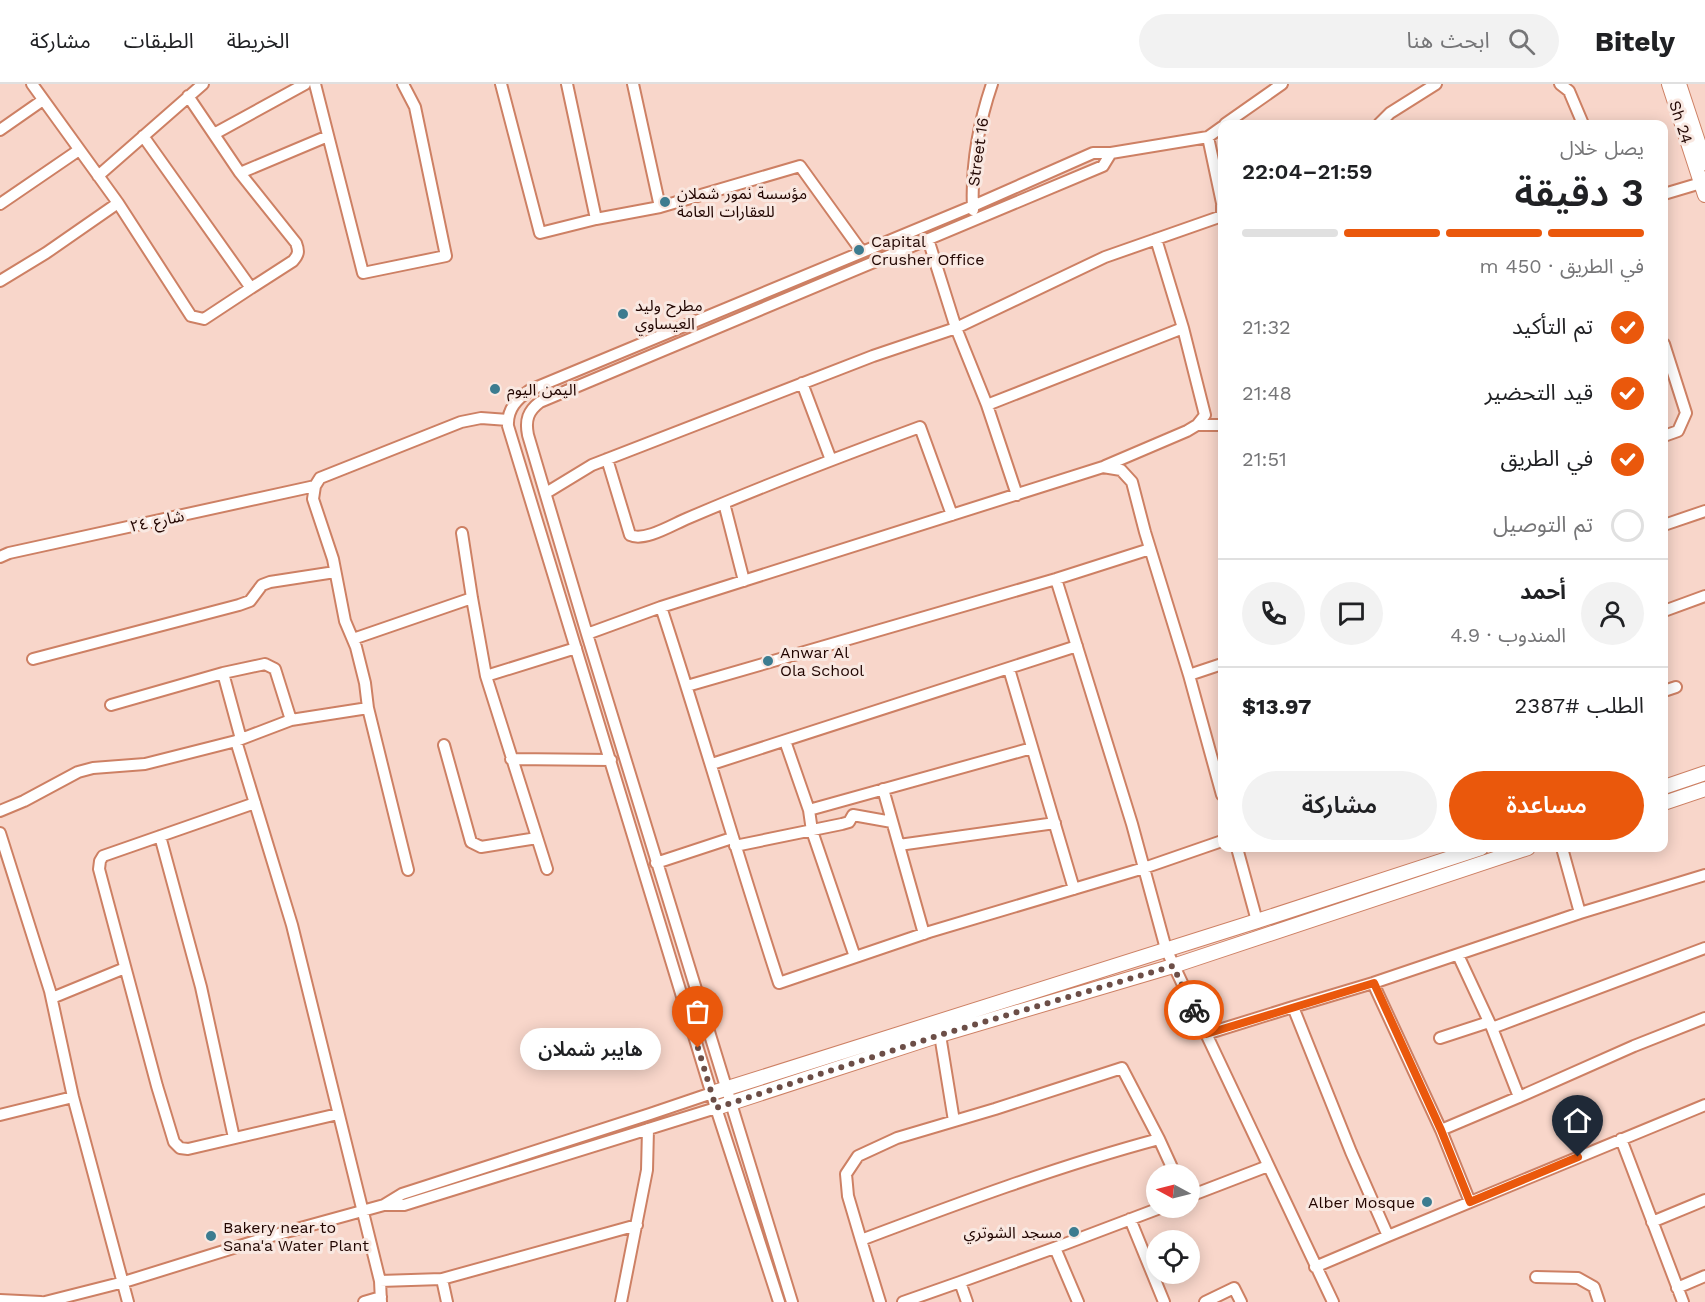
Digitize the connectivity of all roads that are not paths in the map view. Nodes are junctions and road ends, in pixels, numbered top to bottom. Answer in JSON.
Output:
{"nodes":[{"id":1,"x":32,"y":84,"type":"edge"},
{"id":2,"x":203,"y":84,"type":"edge"},
{"id":3,"x":305,"y":84,"type":"edge"},
{"id":4,"x":315,"y":84,"type":"edge"},
{"id":5,"x":403,"y":84,"type":"edge"},
{"id":6,"x":501,"y":84,"type":"edge"},
{"id":7,"x":567,"y":84,"type":"edge"},
{"id":8,"x":633,"y":84,"type":"edge"},
{"id":9,"x":992,"y":84,"type":"edge"},
{"id":10,"x":1282,"y":84,"type":"edge"},
{"id":11,"x":1436,"y":84,"type":"edge"},
{"id":12,"x":1560,"y":84,"type":"edge"},
{"id":13,"x":1669,"y":84,"type":"edge"},
{"id":14,"x":1679,"y":84,"type":"edge"},
{"id":15,"x":188,"y":96,"type":"junction"},
{"id":16,"x":43,"y":100,"type":"junction"},
{"id":17,"x":1231,"y":120,"type":"edge"},
{"id":18,"x":1383,"y":120,"type":"edge"},
{"id":19,"x":1580,"y":120,"type":"edge"},
{"id":20,"x":0,"y":130,"type":"edge"},
{"id":21,"x":1218,"y":130,"type":"edge"},
{"id":22,"x":214,"y":134,"type":"junction"},
{"id":23,"x":143,"y":136,"type":"junction"},
{"id":24,"x":328,"y":136,"type":"junction"},
{"id":25,"x":1208,"y":137,"type":"junction"},
{"id":26,"x":80,"y":150,"type":"junction"},
{"id":27,"x":1111,"y":153,"type":"junction"},
{"id":28,"x":1705,"y":163,"type":"edge"},
{"id":29,"x":240,"y":173,"type":"junction"},
{"id":30,"x":98,"y":176,"type":"junction"},
{"id":31,"x":1218,"y":185,"type":"edge"},
{"id":32,"x":1703,"y":189,"type":"edge"},
{"id":33,"x":1668,"y":193,"type":"edge"},
{"id":34,"x":118,"y":203,"type":"junction"},
{"id":35,"x":0,"y":204,"type":"edge"},
{"id":36,"x":973,"y":206,"type":"junction"},
{"id":37,"x":660,"y":207,"type":"junction"},
{"id":38,"x":1218,"y":217,"type":"edge"},
{"id":39,"x":596,"y":219,"type":"junction"},
{"id":40,"x":973,"y":221,"type":"junction"},
{"id":41,"x":928,"y":239,"type":"junction"},
{"id":42,"x":1156,"y":239,"type":"junction"},
{"id":43,"x":862,"y":252,"type":"junction"},
{"id":44,"x":0,"y":281,"type":"edge"},
{"id":45,"x":251,"y":288,"type":"junction"},
{"id":46,"x":956,"y":328,"type":"junction"},
{"id":47,"x":1183,"y":328,"type":"junction"},
{"id":48,"x":1668,"y":357,"type":"edge"},
{"id":49,"x":802,"y":383,"type":"junction"},
{"id":50,"x":987,"y":405,"type":"junction"},
{"id":51,"x":508,"y":420,"type":"junction"},
{"id":52,"x":1197,"y":425,"type":"junction"},
{"id":53,"x":1218,"y":425,"type":"edge"},
{"id":54,"x":1668,"y":434,"type":"edge"},
{"id":55,"x":607,"y":459,"type":"junction"},
{"id":56,"x":831,"y":460,"type":"junction"},
{"id":57,"x":1103,"y":467,"type":"junction"},
{"id":58,"x":315,"y":486,"type":"junction"},
{"id":59,"x":546,"y":493,"type":"junction"},
{"id":60,"x":1017,"y":495,"type":"junction"},
{"id":61,"x":724,"y":503,"type":"junction"},
{"id":62,"x":1705,"y":511,"type":"edge"},
{"id":63,"x":952,"y":515,"type":"junction"},
{"id":64,"x":1668,"y":524,"type":"edge"},
{"id":65,"x":462,"y":533,"type":"dead end"},
{"id":66,"x":1150,"y":549,"type":"junction"},
{"id":67,"x":0,"y":557,"type":"edge"},
{"id":68,"x":335,"y":572,"type":"junction"},
{"id":69,"x":1056,"y":579,"type":"junction"},
{"id":70,"x":744,"y":581,"type":"junction"},
{"id":71,"x":1705,"y":596,"type":"edge"},
{"id":72,"x":472,"y":598,"type":"junction"},
{"id":73,"x":661,"y":607,"type":"junction"},
{"id":74,"x":1668,"y":610,"type":"edge"},
{"id":75,"x":587,"y":634,"type":"junction"},
{"id":76,"x":352,"y":639,"type":"junction"},
{"id":77,"x":1077,"y":646,"type":"junction"},
{"id":78,"x":576,"y":648,"type":"junction"},
{"id":79,"x":33,"y":659,"type":"dead end"},
{"id":80,"x":1218,"y":665,"type":"edge"},
{"id":81,"x":1009,"y":669,"type":"junction"},
{"id":82,"x":223,"y":673,"type":"junction"},
{"id":83,"x":1189,"y":675,"type":"junction"},
{"id":84,"x":486,"y":676,"type":"junction"},
{"id":85,"x":687,"y":686,"type":"junction"},
{"id":86,"x":1676,"y":687,"type":"dead end"},
{"id":87,"x":1668,"y":690,"type":"edge"},
{"id":88,"x":111,"y":705,"type":"dead end"},
{"id":89,"x":368,"y":708,"type":"junction"},
{"id":90,"x":291,"y":720,"type":"junction"},
{"id":91,"x":238,"y":740,"type":"junction"},
{"id":92,"x":785,"y":741,"type":"junction"},
{"id":93,"x":444,"y":745,"type":"dead end"},
{"id":94,"x":1032,"y":748,"type":"junction"},
{"id":95,"x":1217,"y":756,"type":"edge"},
{"id":96,"x":512,"y":759,"type":"junction"},
{"id":97,"x":610,"y":760,"type":"junction"},
{"id":98,"x":712,"y":764,"type":"junction"},
{"id":99,"x":1705,"y":773,"type":"edge"},
{"id":100,"x":1668,"y":786,"type":"edge"},
{"id":101,"x":883,"y":789,"type":"junction"},
{"id":102,"x":1705,"y":789,"type":"edge"},
{"id":103,"x":1668,"y":802,"type":"edge"},
{"id":104,"x":255,"y":803,"type":"junction"},
{"id":105,"x":809,"y":810,"type":"junction"},
{"id":106,"x":0,"y":811,"type":"edge"},
{"id":107,"x":892,"y":822,"type":"junction"},
{"id":108,"x":1054,"y":823,"type":"junction"},
{"id":109,"x":812,"y":831,"type":"junction"},
{"id":110,"x":0,"y":833,"type":"edge"},
{"id":111,"x":160,"y":836,"type":"junction"},
{"id":112,"x":537,"y":838,"type":"junction"},
{"id":113,"x":733,"y":842,"type":"junction"},
{"id":114,"x":1218,"y":842,"type":"edge"},
{"id":115,"x":899,"y":845,"type":"junction"},
{"id":116,"x":1238,"y":852,"type":"edge"},
{"id":117,"x":1469,"y":852,"type":"edge"},
{"id":118,"x":1516,"y":852,"type":"edge"},
{"id":119,"x":1563,"y":852,"type":"edge"},
{"id":120,"x":656,"y":863,"type":"junction"},
{"id":121,"x":1144,"y":868,"type":"junction"},
{"id":122,"x":547,"y":869,"type":"dead end"},
{"id":123,"x":408,"y":870,"type":"dead end"},
{"id":124,"x":1705,"y":875,"type":"edge"},
{"id":125,"x":1074,"y":889,"type":"junction"},
{"id":126,"x":1580,"y":913,"type":"junction"},
{"id":127,"x":1257,"y":921,"type":"junction"},
{"id":128,"x":924,"y":934,"type":"junction"},
{"id":129,"x":1705,"y":948,"type":"edge"},
{"id":130,"x":1166,"y":949,"type":"junction"},
{"id":131,"x":1458,"y":955,"type":"junction"},
{"id":132,"x":855,"y":957,"type":"junction"},
{"id":133,"x":1173,"y":966,"type":"junction"},
{"id":134,"x":125,"y":968,"type":"junction"},
{"id":135,"x":1374,"y":983,"type":"junction"},
{"id":136,"x":52,"y":998,"type":"junction"},
{"id":137,"x":1293,"y":1007,"type":"junction"},
{"id":138,"x":1705,"y":1018,"type":"edge"},
{"id":139,"x":1491,"y":1025,"type":"junction"},
{"id":140,"x":1206,"y":1034,"type":"junction"},
{"id":141,"x":940,"y":1035,"type":"junction"},
{"id":142,"x":1440,"y":1038,"type":"dead end"},
{"id":143,"x":726,"y":1088,"type":"junction"},
{"id":144,"x":712,"y":1092,"type":"junction"},
{"id":145,"x":74,"y":1097,"type":"junction"},
{"id":146,"x":1519,"y":1097,"type":"junction"},
{"id":147,"x":731,"y":1104,"type":"junction"},
{"id":148,"x":1705,"y":1105,"type":"edge"},
{"id":149,"x":716,"y":1108,"type":"junction"},
{"id":150,"x":338,"y":1114,"type":"junction"},
{"id":151,"x":0,"y":1115,"type":"edge"},
{"id":152,"x":954,"y":1121,"type":"junction"},
{"id":153,"x":648,"y":1130,"type":"junction"},
{"id":154,"x":1441,"y":1130,"type":"junction"},
{"id":155,"x":234,"y":1138,"type":"junction"},
{"id":156,"x":1622,"y":1138,"type":"junction"},
{"id":157,"x":1159,"y":1139,"type":"junction"},
{"id":158,"x":1170,"y":1164,"type":"edge"},
{"id":159,"x":1268,"y":1166,"type":"junction"},
{"id":160,"x":1200,"y":1192,"type":"edge"},
{"id":161,"x":1705,"y":1200,"type":"edge"},
{"id":162,"x":1470,"y":1202,"type":"junction"},
{"id":163,"x":384,"y":1205,"type":"junction"},
{"id":164,"x":362,"y":1212,"type":"junction"},
{"id":165,"x":1146,"y":1213,"type":"edge"},
{"id":166,"x":1130,"y":1219,"type":"junction"},
{"id":167,"x":1652,"y":1222,"type":"junction"},
{"id":168,"x":637,"y":1225,"type":"junction"},
{"id":169,"x":1388,"y":1236,"type":"junction"},
{"id":170,"x":861,"y":1240,"type":"junction"},
{"id":171,"x":1055,"y":1248,"type":"junction"},
{"id":172,"x":1315,"y":1267,"type":"junction"},
{"id":173,"x":1705,"y":1276,"type":"edge"},
{"id":174,"x":1536,"y":1277,"type":"dead end"},
{"id":175,"x":442,"y":1279,"type":"junction"},
{"id":176,"x":380,"y":1281,"type":"junction"},
{"id":177,"x":124,"y":1282,"type":"junction"},
{"id":178,"x":960,"y":1282,"type":"junction"},
{"id":179,"x":1677,"y":1288,"type":"junction"},
{"id":180,"x":0,"y":1300,"type":"edge"},
{"id":181,"x":381,"y":1300,"type":"edge"},
{"id":182,"x":43,"y":1302,"type":"edge"},
{"id":183,"x":128,"y":1302,"type":"edge"},
{"id":184,"x":364,"y":1302,"type":"edge"},
{"id":185,"x":447,"y":1302,"type":"edge"},
{"id":186,"x":621,"y":1302,"type":"edge"},
{"id":187,"x":779,"y":1302,"type":"edge"},
{"id":188,"x":792,"y":1302,"type":"edge"},
{"id":189,"x":880,"y":1302,"type":"edge"},
{"id":190,"x":903,"y":1302,"type":"edge"},
{"id":191,"x":967,"y":1302,"type":"edge"},
{"id":192,"x":1078,"y":1302,"type":"edge"},
{"id":193,"x":1164,"y":1302,"type":"edge"},
{"id":194,"x":1205,"y":1302,"type":"edge"},
{"id":195,"x":1241,"y":1302,"type":"edge"},
{"id":196,"x":1333,"y":1302,"type":"edge"},
{"id":197,"x":1599,"y":1302,"type":"edge"},
{"id":198,"x":1683,"y":1302,"type":"edge"}],
"edges":[{"from":1,"to":16,"type":"street"},
{"from":2,"to":15,"type":"street"},
{"from":3,"to":22,"type":"street"},
{"from":4,"to":24,"type":"street"},
{"from":5,"to":24,"type":"street"},
{"from":6,"to":39,"type":"street"},
{"from":7,"to":39,"type":"street"},
{"from":8,"to":37,"type":"street"},
{"from":9,"to":36,"type":"street","name":"Street 16"},
{"from":10,"to":17,"type":"street"},
{"from":11,"to":18,"type":"street"},
{"from":12,"to":19,"type":"street"},
{"from":13,"to":32,"type":"street","name":"Sh 24"},
{"from":14,"to":28,"type":"street","name":"Sh 24"},
{"from":15,"to":22,"type":"street"},
{"from":15,"to":23,"type":"street"},
{"from":16,"to":20,"type":"street"},
{"from":16,"to":26,"type":"street"},
{"from":21,"to":25,"type":"street"},
{"from":22,"to":29,"type":"street"},
{"from":23,"to":30,"type":"street"},
{"from":23,"to":45,"type":"street"},
{"from":24,"to":29,"type":"street"},
{"from":25,"to":27,"type":"street"},
{"from":25,"to":31,"type":"street"},
{"from":26,"to":30,"type":"street"},
{"from":26,"to":35,"type":"street"},
{"from":27,"to":36,"type":"street"},
{"from":27,"to":40,"type":"street"},
{"from":29,"to":45,"type":"street"},
{"from":30,"to":34,"type":"street"},
{"from":32,"to":33,"type":"street"},
{"from":34,"to":44,"type":"street"},
{"from":34,"to":45,"type":"street"},
{"from":36,"to":40,"type":"street","name":"Street 16"},
{"from":36,"to":43,"type":"street"},
{"from":37,"to":39,"type":"street"},
{"from":37,"to":43,"type":"street"},
{"from":38,"to":42,"type":"street"},
{"from":40,"to":41,"type":"street"},
{"from":41,"to":46,"type":"street"},
{"from":41,"to":59,"type":"street"},
{"from":42,"to":46,"type":"street"},
{"from":42,"to":47,"type":"street"},
{"from":43,"to":51,"type":"street"},
{"from":46,"to":49,"type":"street"},
{"from":46,"to":50,"type":"street"},
{"from":47,"to":50,"type":"street"},
{"from":47,"to":52,"type":"street"},
{"from":48,"to":54,"type":"street"},
{"from":49,"to":55,"type":"street"},
{"from":49,"to":56,"type":"street"},
{"from":50,"to":60,"type":"street"},
{"from":51,"to":58,"type":"street"},
{"from":51,"to":78,"type":"street"},
{"from":52,"to":53,"type":"street"},
{"from":52,"to":57,"type":"street"},
{"from":55,"to":59,"type":"street"},
{"from":55,"to":61,"type":"street"},
{"from":56,"to":61,"type":"street"},
{"from":56,"to":63,"type":"street"},
{"from":57,"to":60,"type":"street"},
{"from":57,"to":66,"type":"street"},
{"from":58,"to":67,"type":"street","name":"شارع ٢٤"},
{"from":58,"to":68,"type":"street"},
{"from":59,"to":75,"type":"street"},
{"from":60,"to":63,"type":"street"},
{"from":61,"to":70,"type":"street"},
{"from":62,"to":64,"type":"street"},
{"from":63,"to":70,"type":"street"},
{"from":65,"to":72,"type":"street"},
{"from":66,"to":69,"type":"street"},
{"from":66,"to":83,"type":"street"},
{"from":68,"to":76,"type":"street"},
{"from":68,"to":79,"type":"street"},
{"from":69,"to":77,"type":"street"},
{"from":69,"to":85,"type":"street"},
{"from":70,"to":73,"type":"street"},
{"from":71,"to":74,"type":"street"},
{"from":72,"to":76,"type":"street"},
{"from":72,"to":84,"type":"street"},
{"from":73,"to":75,"type":"street"},
{"from":73,"to":85,"type":"street"},
{"from":75,"to":120,"type":"street"},
{"from":76,"to":89,"type":"street"},
{"from":77,"to":81,"type":"street"},
{"from":77,"to":121,"type":"street"},
{"from":78,"to":84,"type":"street"},
{"from":78,"to":97,"type":"street"},
{"from":80,"to":83,"type":"street"},
{"from":81,"to":92,"type":"street"},
{"from":81,"to":94,"type":"street"},
{"from":82,"to":88,"type":"street"},
{"from":82,"to":90,"type":"street"},
{"from":82,"to":91,"type":"street"},
{"from":83,"to":95,"type":"street"},
{"from":84,"to":96,"type":"street"},
{"from":85,"to":98,"type":"street"},
{"from":86,"to":87,"type":"street"},
{"from":89,"to":90,"type":"street"},
{"from":89,"to":123,"type":"street"},
{"from":90,"to":91,"type":"street"},
{"from":91,"to":104,"type":"street"},
{"from":91,"to":106,"type":"street"},
{"from":92,"to":98,"type":"street"},
{"from":92,"to":105,"type":"street"},
{"from":93,"to":112,"type":"street"},
{"from":94,"to":101,"type":"street"},
{"from":94,"to":108,"type":"street"},
{"from":96,"to":97,"type":"street"},
{"from":96,"to":112,"type":"street"},
{"from":97,"to":144,"type":"street"},
{"from":98,"to":113,"type":"street"},
{"from":99,"to":100,"type":"street"},
{"from":101,"to":105,"type":"street"},
{"from":101,"to":107,"type":"street"},
{"from":102,"to":103,"type":"street"},
{"from":104,"to":111,"type":"street"},
{"from":104,"to":150,"type":"street"},
{"from":105,"to":109,"type":"street"},
{"from":107,"to":109,"type":"street"},
{"from":107,"to":115,"type":"street"},
{"from":108,"to":115,"type":"street"},
{"from":108,"to":125,"type":"street"},
{"from":109,"to":113,"type":"street"},
{"from":109,"to":132,"type":"street"},
{"from":110,"to":136,"type":"street"},
{"from":111,"to":134,"type":"street"},
{"from":111,"to":155,"type":"street"},
{"from":112,"to":122,"type":"street"},
{"from":113,"to":120,"type":"street"},
{"from":113,"to":132,"type":"street"},
{"from":114,"to":121,"type":"street"},
{"from":115,"to":128,"type":"street"},
{"from":116,"to":127,"type":"street"},
{"from":117,"to":127,"type":"street"},
{"from":118,"to":133,"type":"street"},
{"from":119,"to":126,"type":"street"},
{"from":120,"to":143,"type":"street"},
{"from":121,"to":125,"type":"street"},
{"from":121,"to":130,"type":"street"},
{"from":124,"to":126,"type":"street"},
{"from":125,"to":128,"type":"street"},
{"from":126,"to":131,"type":"street"},
{"from":127,"to":130,"type":"street"},
{"from":128,"to":132,"type":"street"},
{"from":129,"to":139,"type":"street"},
{"from":130,"to":133,"type":"street"},
{"from":130,"to":143,"type":"street"},
{"from":131,"to":135,"type":"street"},
{"from":131,"to":139,"type":"street"},
{"from":133,"to":140,"type":"street"},
{"from":133,"to":141,"type":"street"},
{"from":134,"to":136,"type":"street"},
{"from":134,"to":155,"type":"street"},
{"from":135,"to":137,"type":"street"},
{"from":135,"to":154,"type":"street"},
{"from":136,"to":145,"type":"street"},
{"from":137,"to":140,"type":"street"},
{"from":137,"to":169,"type":"street"},
{"from":138,"to":146,"type":"street"},
{"from":139,"to":142,"type":"street"},
{"from":139,"to":146,"type":"street"},
{"from":140,"to":159,"type":"street"},
{"from":141,"to":147,"type":"street"},
{"from":141,"to":152,"type":"street"},
{"from":143,"to":144,"type":"street"},
{"from":143,"to":147,"type":"street"},
{"from":144,"to":149,"type":"street"},
{"from":144,"to":163,"type":"street"},
{"from":145,"to":151,"type":"street"},
{"from":145,"to":177,"type":"street"},
{"from":146,"to":154,"type":"street"},
{"from":147,"to":149,"type":"street"},
{"from":147,"to":188,"type":"street"},
{"from":148,"to":156,"type":"street"},
{"from":149,"to":153,"type":"street"},
{"from":149,"to":187,"type":"street"},
{"from":150,"to":155,"type":"street"},
{"from":150,"to":164,"type":"street"},
{"from":152,"to":157,"type":"street"},
{"from":152,"to":170,"type":"street"},
{"from":153,"to":163,"type":"street"},
{"from":153,"to":168,"type":"street"},
{"from":154,"to":162,"type":"street"},
{"from":156,"to":162,"type":"street"},
{"from":156,"to":167,"type":"street"},
{"from":157,"to":158,"type":"street"},
{"from":157,"to":170,"type":"street"},
{"from":159,"to":160,"type":"street"},
{"from":159,"to":172,"type":"street"},
{"from":161,"to":167,"type":"street"},
{"from":162,"to":169,"type":"street"},
{"from":163,"to":164,"type":"street"},
{"from":164,"to":176,"type":"street"},
{"from":164,"to":177,"type":"street"},
{"from":165,"to":166,"type":"street"},
{"from":166,"to":171,"type":"street"},
{"from":166,"to":193,"type":"street"},
{"from":167,"to":179,"type":"street"},
{"from":168,"to":175,"type":"street"},
{"from":168,"to":186,"type":"street"},
{"from":169,"to":172,"type":"street"},
{"from":170,"to":189,"type":"street"},
{"from":171,"to":178,"type":"street"},
{"from":171,"to":192,"type":"street"},
{"from":172,"to":196,"type":"street"},
{"from":173,"to":179,"type":"street"},
{"from":174,"to":197,"type":"street"},
{"from":175,"to":176,"type":"street"},
{"from":175,"to":185,"type":"street"},
{"from":176,"to":181,"type":"street"},
{"from":177,"to":182,"type":"street"},
{"from":177,"to":183,"type":"street"},
{"from":178,"to":190,"type":"street"},
{"from":178,"to":191,"type":"street"},
{"from":179,"to":198,"type":"street"},
{"from":180,"to":182,"type":"street"},
{"from":181,"to":184,"type":"street"},
{"from":194,"to":195,"type":"street"}]}
